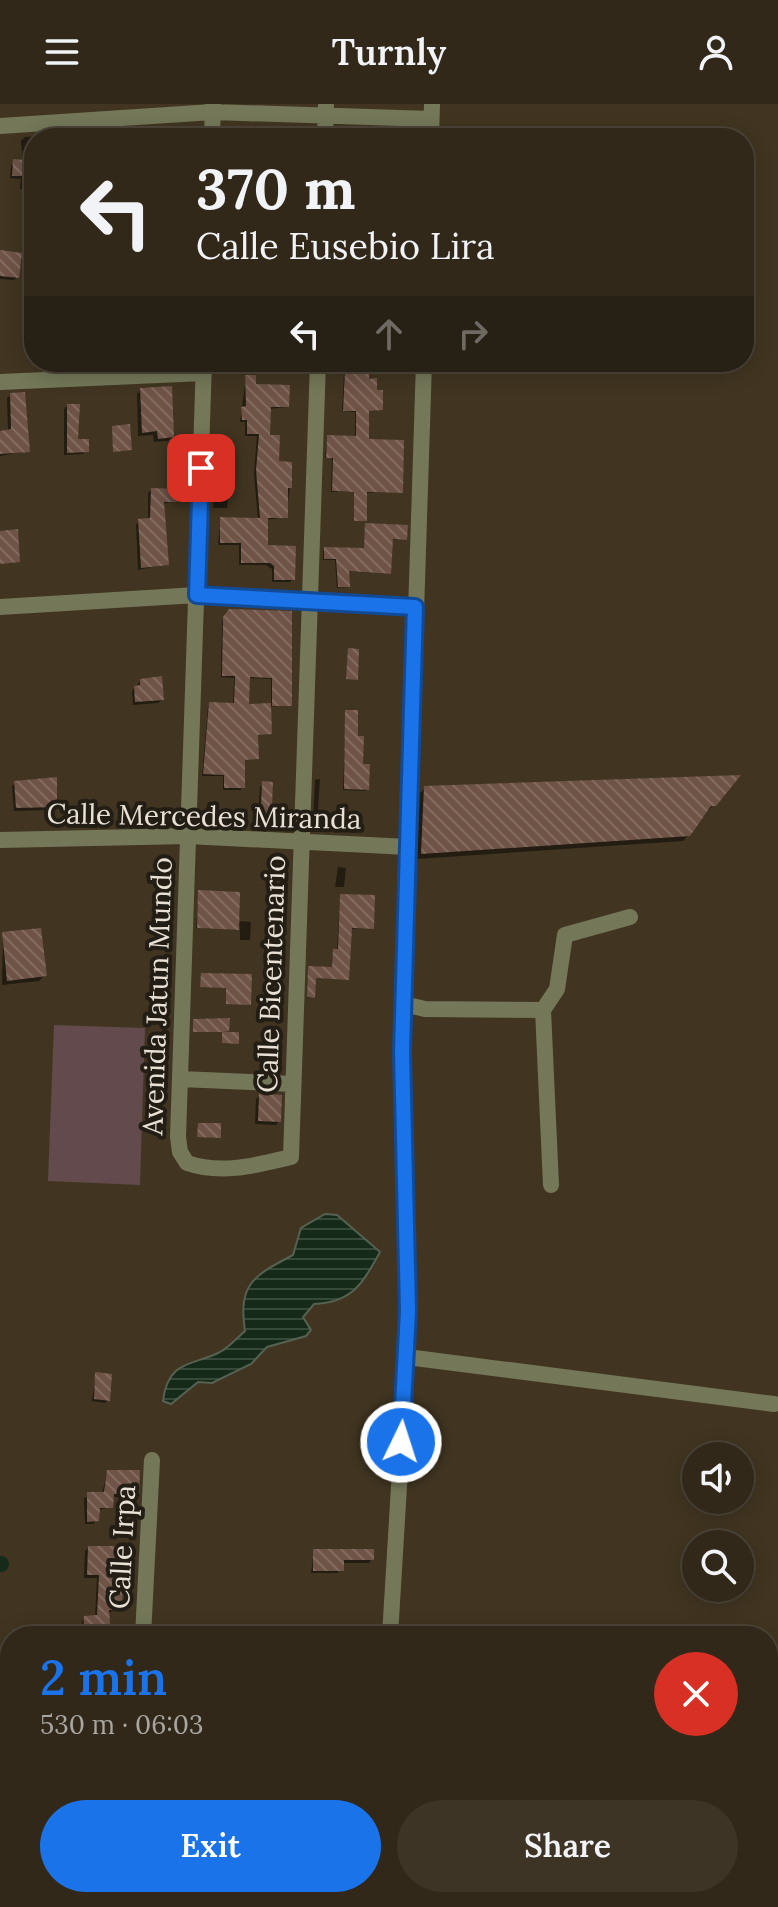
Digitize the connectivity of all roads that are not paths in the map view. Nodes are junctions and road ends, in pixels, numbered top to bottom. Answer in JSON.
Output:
{"nodes":[{"id":1,"x":213,"y":108,"type":"edge"},
{"id":2,"x":326,"y":109,"type":"edge"},
{"id":3,"x":432,"y":112,"type":"edge"},
{"id":4,"x":116,"y":119,"type":"junction"},
{"id":5,"x":0,"y":126,"type":"edge"},
{"id":6,"x":116,"y":128,"type":"edge"},
{"id":7,"x":212,"y":128,"type":"edge"},
{"id":8,"x":83,"y":372,"type":"edge"},
{"id":9,"x":204,"y":372,"type":"edge"},
{"id":10,"x":318,"y":372,"type":"edge"},
{"id":11,"x":424,"y":372,"type":"edge"},
{"id":12,"x":0,"y":382,"type":"edge"},
{"id":13,"x":197,"y":595,"type":"junction"},
{"id":14,"x":309,"y":601,"type":"junction"},
{"id":15,"x":0,"y":607,"type":"edge"},
{"id":16,"x":415,"y":607,"type":"junction"},
{"id":17,"x":188,"y":836,"type":"junction"},
{"id":18,"x":0,"y":840,"type":"edge"},
{"id":19,"x":302,"y":842,"type":"junction"},
{"id":20,"x":408,"y":847,"type":"junction"},
{"id":21,"x":630,"y":917,"type":"dead end"},
{"id":22,"x":404,"y":1004,"type":"junction"},
{"id":23,"x":543,"y":1010,"type":"junction"},
{"id":24,"x":181,"y":1079,"type":"junction"},
{"id":25,"x":293,"y":1084,"type":"junction"},
{"id":26,"x":291,"y":1157,"type":"joint"},
{"id":27,"x":551,"y":1185,"type":"dead end"},
{"id":28,"x":407,"y":1357,"type":"junction"},
{"id":29,"x":774,"y":1404,"type":"dead end"},
{"id":30,"x":152,"y":1460,"type":"dead end"},
{"id":31,"x":144,"y":1626,"type":"edge"},
{"id":32,"x":391,"y":1626,"type":"edge"}],
"edges":[{"from":1,"to":2,"type":"street"},
{"from":1,"to":4,"type":"street"},
{"from":1,"to":7,"type":"street"},
{"from":2,"to":3,"type":"street"},
{"from":4,"to":5,"type":"street"},
{"from":4,"to":6,"type":"street"},
{"from":8,"to":12,"type":"street"},
{"from":9,"to":13,"type":"street","name":"Avenida Jatun Mundo"},
{"from":10,"to":14,"type":"street","name":"Calle Bicentenario"},
{"from":11,"to":16,"type":"street"},
{"from":13,"to":14,"type":"street"},
{"from":13,"to":15,"type":"street"},
{"from":13,"to":17,"type":"street","name":"Avenida Jatun Mundo"},
{"from":14,"to":16,"type":"street"},
{"from":14,"to":19,"type":"street","name":"Calle Bicentenario"},
{"from":16,"to":20,"type":"street"},
{"from":17,"to":18,"type":"street","name":"Calle Mercedes Miranda"},
{"from":17,"to":19,"type":"street","name":"Calle Mercedes Miranda"},
{"from":17,"to":24,"type":"street","name":"Avenida Jatun Mundo"},
{"from":19,"to":20,"type":"street","name":"Calle Mercedes Miranda"},
{"from":19,"to":25,"type":"street","name":"Calle Bicentenario"},
{"from":20,"to":22,"type":"street"},
{"from":21,"to":23,"type":"street"},
{"from":22,"to":23,"type":"street"},
{"from":22,"to":28,"type":"street"},
{"from":23,"to":27,"type":"street"},
{"from":24,"to":25,"type":"street"},
{"from":24,"to":26,"type":"street","name":"Avenida Jatun Mundo"},
{"from":25,"to":26,"type":"street","name":"Calle Bicentenario"},
{"from":28,"to":29,"type":"street"},
{"from":28,"to":32,"type":"street"},
{"from":30,"to":31,"type":"street","name":"Calle Irpa"}]}
